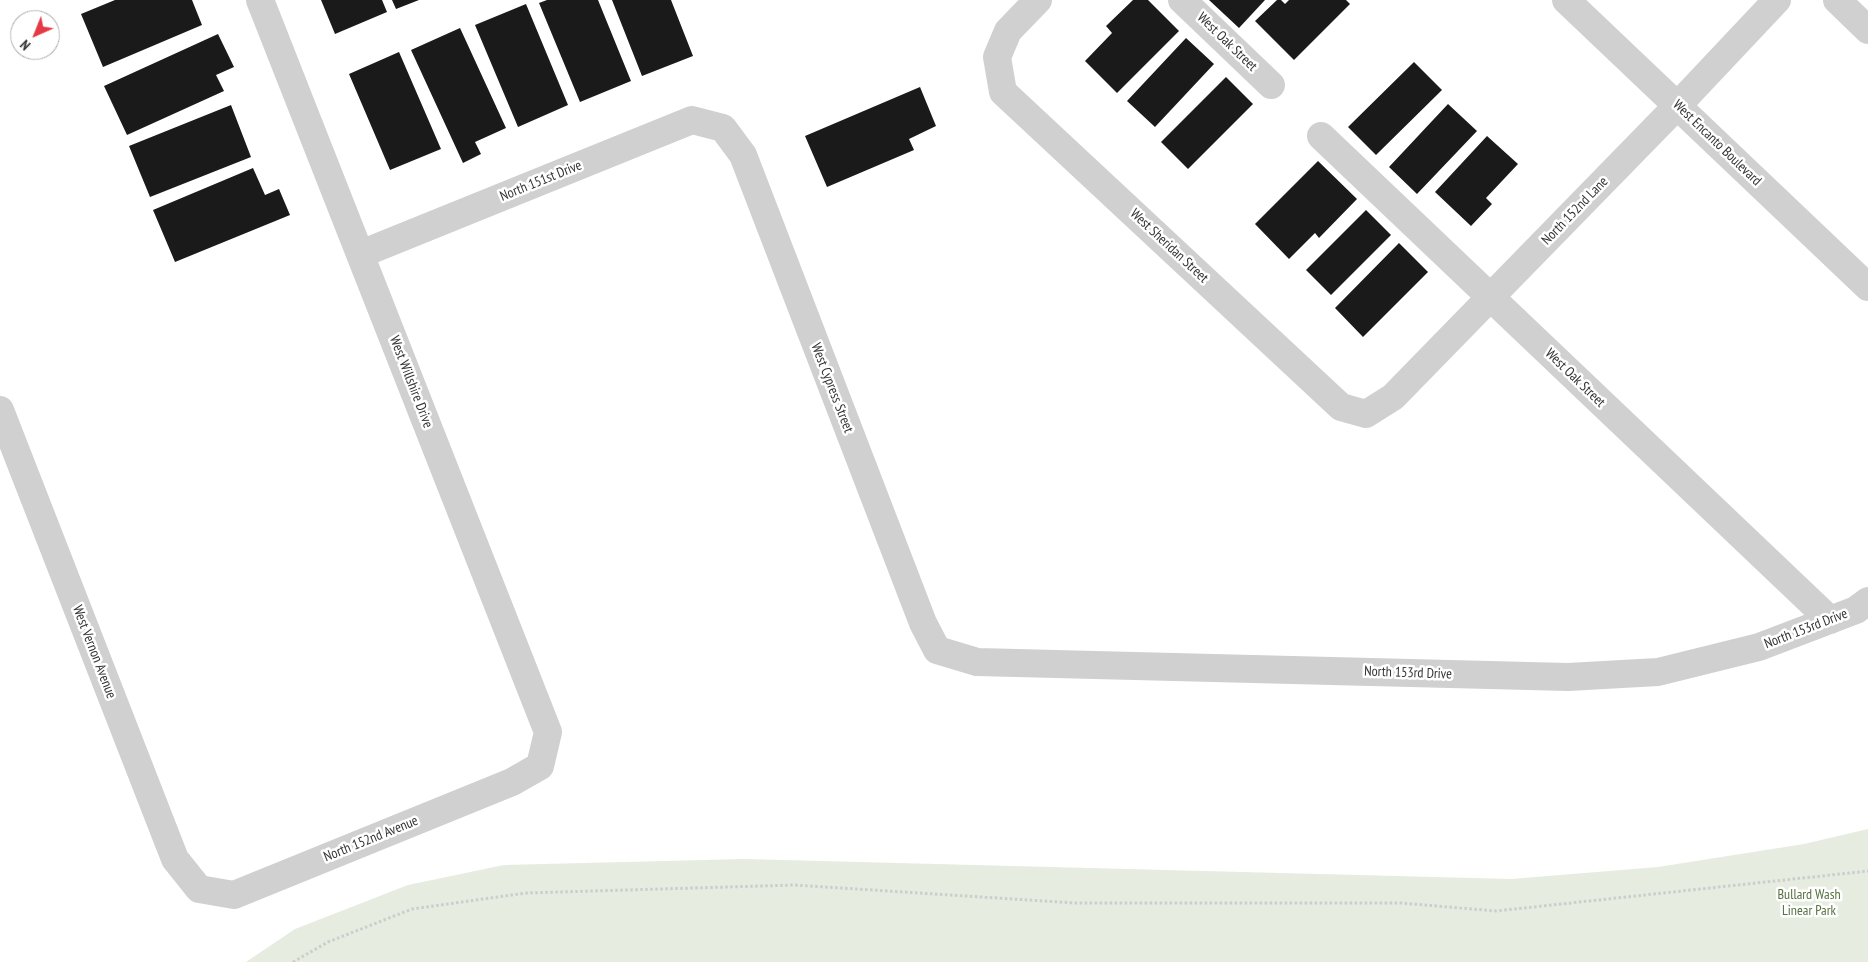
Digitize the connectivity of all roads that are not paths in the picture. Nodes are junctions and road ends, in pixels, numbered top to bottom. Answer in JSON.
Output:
{"nodes":[{"id":1,"x":260,"y":0,"type":"edge"},
{"id":2,"x":1038,"y":0,"type":"edge"},
{"id":3,"x":1182,"y":0,"type":"edge"},
{"id":4,"x":1566,"y":0,"type":"edge"},
{"id":5,"x":1777,"y":0,"type":"edge"},
{"id":6,"x":1837,"y":0,"type":"edge"},
{"id":7,"x":1868,"y":30,"type":"edge"},
{"id":8,"x":1270,"y":85,"type":"dead end"},
{"id":9,"x":1678,"y":105,"type":"junction"},
{"id":10,"x":723,"y":128,"type":"joint"},
{"id":11,"x":1321,"y":136,"type":"dead end"},
{"id":12,"x":361,"y":254,"type":"junction"},
{"id":13,"x":1868,"y":287,"type":"edge"},
{"id":14,"x":1490,"y":298,"type":"junction"},
{"id":15,"x":0,"y":410,"type":"edge"},
{"id":16,"x":1366,"y":414,"type":"joint"},
{"id":17,"x":1868,"y":601,"type":"edge"},
{"id":18,"x":1830,"y":620,"type":"junction"},
{"id":19,"x":937,"y":650,"type":"joint"},
{"id":20,"x":540,"y":766,"type":"joint"},
{"id":21,"x":199,"y":889,"type":"joint"}],
"edges":[{"from":1,"to":12,"type":"street","name":"West Willshire Drive"},
{"from":2,"to":16,"type":"street","name":"West Sheridan Street"},
{"from":3,"to":8,"type":"street","name":"West Oak Street"},
{"from":4,"to":9,"type":"street","name":"West Encanto Boulevard"},
{"from":5,"to":9,"type":"street","name":"North 152nd Lane"},
{"from":6,"to":7,"type":"street"},
{"from":9,"to":13,"type":"street","name":"West Encanto Boulevard"},
{"from":9,"to":14,"type":"street","name":"North 152nd Lane"},
{"from":10,"to":12,"type":"street","name":"North 151st Drive"},
{"from":10,"to":19,"type":"street","name":"West Cypress Street"},
{"from":11,"to":14,"type":"street","name":"West Oak Street"},
{"from":12,"to":20,"type":"street","name":"West Willshire Drive"},
{"from":14,"to":16,"type":"street","name":"North 152nd Lane"},
{"from":14,"to":18,"type":"street","name":"West Oak Street"},
{"from":15,"to":21,"type":"street","name":"West Vernon Avenue"},
{"from":17,"to":18,"type":"street","name":"North 153rd Drive"},
{"from":18,"to":19,"type":"street","name":"North 153rd Drive"},
{"from":20,"to":21,"type":"street","name":"North 152nd Avenue"}]}
